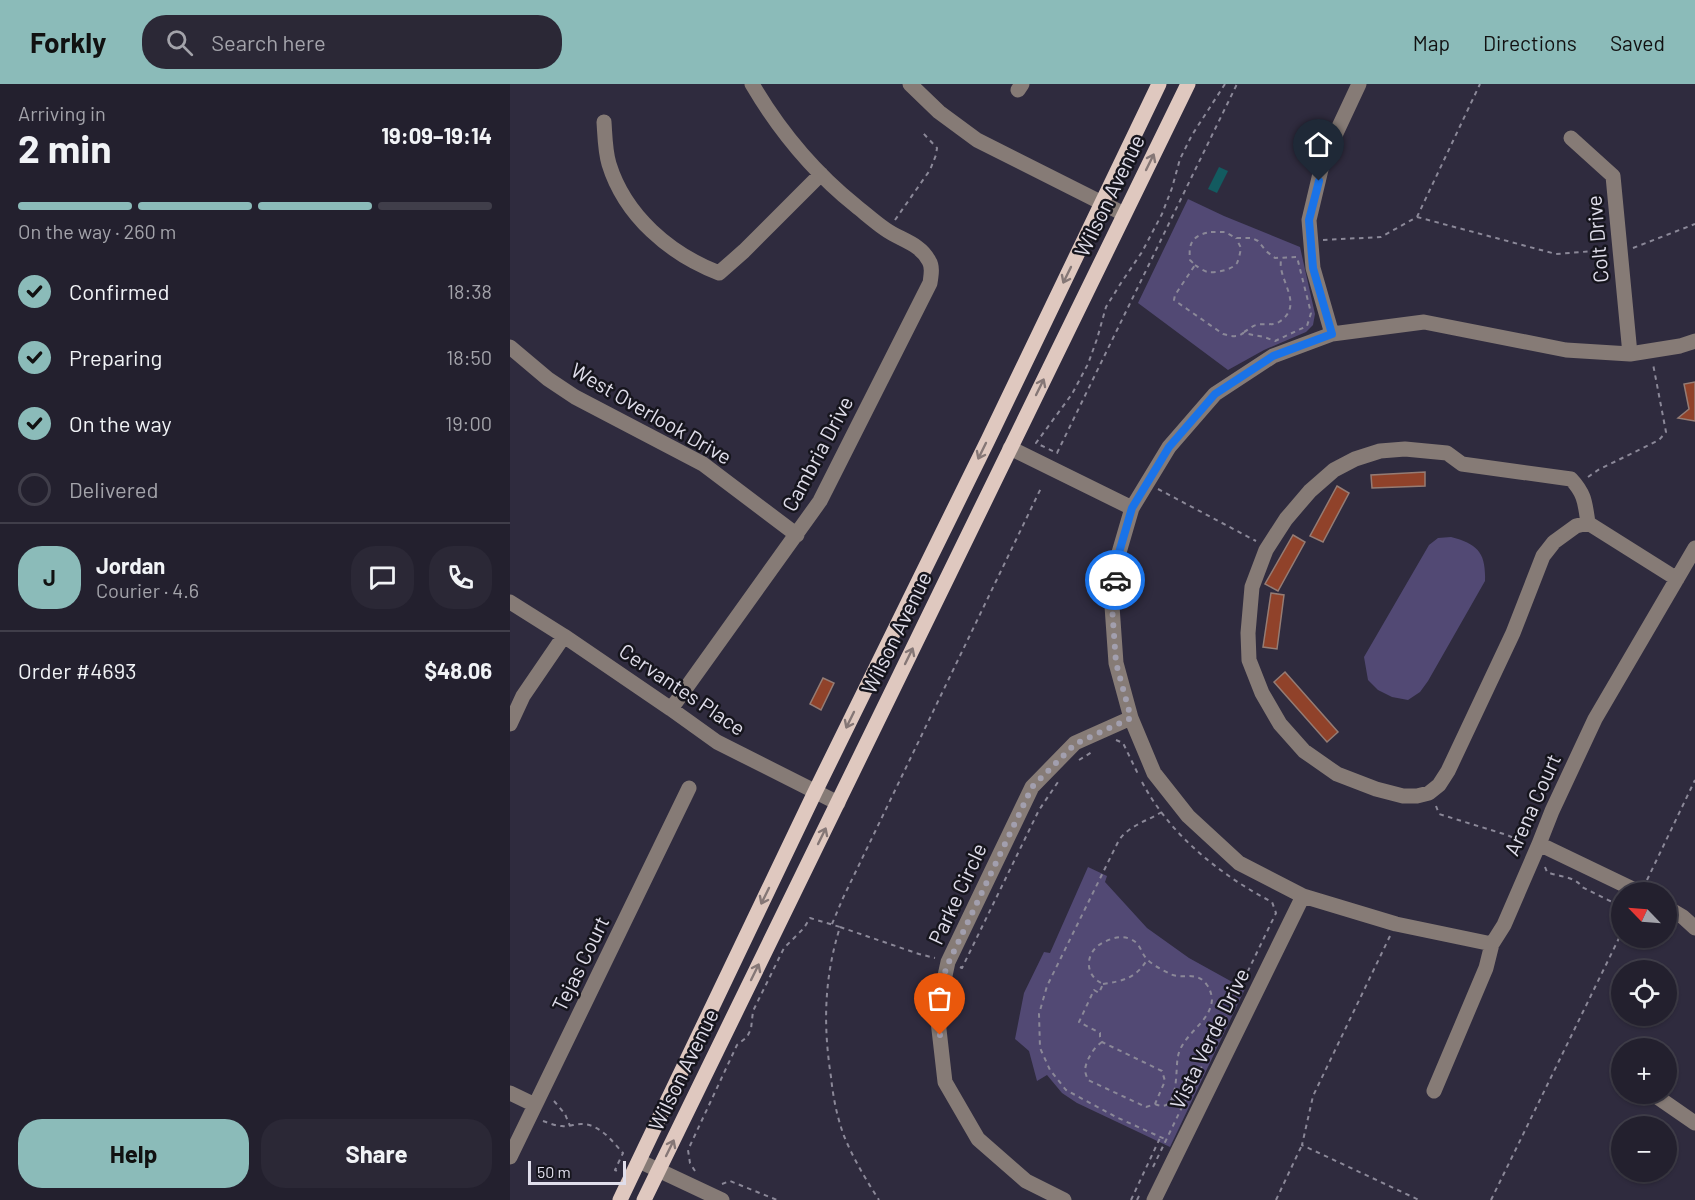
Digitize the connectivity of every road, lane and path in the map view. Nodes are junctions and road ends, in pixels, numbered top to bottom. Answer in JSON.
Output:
{"nodes":[{"id":1,"x":752,"y":84,"type":"edge"},
{"id":2,"x":910,"y":84,"type":"edge"},
{"id":3,"x":1159,"y":84,"type":"edge"},
{"id":4,"x":1188,"y":84,"type":"edge"},
{"id":5,"x":1225,"y":84,"type":"edge"},
{"id":6,"x":1237,"y":84,"type":"edge"},
{"id":7,"x":1359,"y":84,"type":"edge"},
{"id":8,"x":1480,"y":84,"type":"edge"},
{"id":9,"x":604,"y":122,"type":"dead end"},
{"id":10,"x":924,"y":131,"type":"dead end"},
{"id":11,"x":1571,"y":138,"type":"dead end"},
{"id":12,"x":821,"y":174,"type":"junction"},
{"id":13,"x":1101,"y":203,"type":"junction"},
{"id":14,"x":1124,"y":214,"type":"junction"},
{"id":15,"x":1416,"y":217,"type":"junction"},
{"id":16,"x":1695,"y":224,"type":"edge"},
{"id":17,"x":887,"y":231,"type":"junction"},
{"id":18,"x":1236,"y":237,"type":"junction"},
{"id":19,"x":1310,"y":240,"type":"junction"},
{"id":20,"x":1620,"y":249,"type":"junction"},
{"id":21,"x":1282,"y":257,"type":"junction"},
{"id":22,"x":1195,"y":265,"type":"junction"},
{"id":23,"x":1243,"y":333,"type":"junction"},
{"id":24,"x":1332,"y":334,"type":"junction"},
{"id":25,"x":1695,"y":340,"type":"edge"},
{"id":26,"x":511,"y":350,"type":"edge"},
{"id":27,"x":1651,"y":350,"type":"junction"},
{"id":28,"x":1630,"y":354,"type":"junction"},
{"id":29,"x":1010,"y":448,"type":"junction"},
{"id":30,"x":1147,"y":484,"type":"junction"},
{"id":31,"x":1576,"y":485,"type":"junction"},
{"id":32,"x":1042,"y":486,"type":"dead end"},
{"id":33,"x":1132,"y":508,"type":"junction"},
{"id":34,"x":1588,"y":523,"type":"junction"},
{"id":35,"x":797,"y":535,"type":"junction"},
{"id":36,"x":1268,"y":547,"type":"junction"},
{"id":37,"x":1695,"y":548,"type":"edge"},
{"id":38,"x":1677,"y":579,"type":"junction"},
{"id":39,"x":510,"y":602,"type":"edge"},
{"id":40,"x":564,"y":636,"type":"junction"},
{"id":41,"x":671,"y":709,"type":"junction"},
{"id":42,"x":1131,"y":718,"type":"junction"},
{"id":43,"x":510,"y":724,"type":"edge"},
{"id":44,"x":1115,"y":740,"type":"dead end"},
{"id":45,"x":1099,"y":748,"type":"dead end"},
{"id":46,"x":1076,"y":762,"type":"dead end"},
{"id":47,"x":1060,"y":780,"type":"dead end"},
{"id":48,"x":1695,"y":780,"type":"edge"},
{"id":49,"x":689,"y":788,"type":"dead end"},
{"id":50,"x":814,"y":792,"type":"junction"},
{"id":51,"x":837,"y":803,"type":"junction"},
{"id":52,"x":1162,"y":812,"type":"junction"},
{"id":53,"x":1539,"y":844,"type":"junction"},
{"id":54,"x":1630,"y":882,"type":"edge"},
{"id":55,"x":1644,"y":882,"type":"edge"},
{"id":56,"x":1303,"y":896,"type":"junction"},
{"id":57,"x":1677,"y":913,"type":"edge"},
{"id":58,"x":832,"y":924,"type":"junction"},
{"id":59,"x":1396,"y":924,"type":"junction"},
{"id":60,"x":840,"y":927,"type":"junction"},
{"id":61,"x":1695,"y":928,"type":"edge"},
{"id":62,"x":1492,"y":944,"type":"junction"},
{"id":63,"x":1614,"y":948,"type":"edge"},
{"id":64,"x":1147,"y":960,"type":"junction"},
{"id":65,"x":948,"y":962,"type":"junction"},
{"id":66,"x":1103,"y":984,"type":"junction"},
{"id":67,"x":1202,"y":1021,"type":"junction"},
{"id":68,"x":1219,"y":1031,"type":"junction"},
{"id":69,"x":1102,"y":1042,"type":"junction"},
{"id":70,"x":542,"y":1091,"type":"junction"},
{"id":71,"x":1434,"y":1091,"type":"dead end"},
{"id":72,"x":510,"y":1093,"type":"edge"},
{"id":73,"x":1171,"y":1098,"type":"junction"},
{"id":74,"x":1155,"y":1104,"type":"junction"},
{"id":75,"x":1184,"y":1104,"type":"junction"},
{"id":76,"x":1667,"y":1104,"type":"edge"},
{"id":77,"x":532,"y":1112,"type":"junction"},
{"id":78,"x":1695,"y":1123,"type":"edge"},
{"id":79,"x":570,"y":1126,"type":"junction"},
{"id":80,"x":1302,"y":1145,"type":"junction"},
{"id":81,"x":510,"y":1157,"type":"edge"},
{"id":82,"x":639,"y":1161,"type":"junction"},
{"id":83,"x":615,"y":1170,"type":"dead end"},
{"id":84,"x":659,"y":1170,"type":"junction"},
{"id":85,"x":1152,"y":1170,"type":"dead end"},
{"id":86,"x":695,"y":1171,"type":"dead end"},
{"id":87,"x":714,"y":1180,"type":"dead end"},
{"id":88,"x":1142,"y":1190,"type":"dead end"},
{"id":89,"x":620,"y":1200,"type":"edge"},
{"id":90,"x":644,"y":1200,"type":"edge"},
{"id":91,"x":722,"y":1200,"type":"edge"},
{"id":92,"x":777,"y":1200,"type":"edge"},
{"id":93,"x":879,"y":1200,"type":"edge"},
{"id":94,"x":1064,"y":1200,"type":"edge"},
{"id":95,"x":1131,"y":1200,"type":"edge"},
{"id":96,"x":1137,"y":1200,"type":"edge"},
{"id":97,"x":1154,"y":1200,"type":"edge"},
{"id":98,"x":1276,"y":1200,"type":"edge"},
{"id":99,"x":1419,"y":1200,"type":"edge"},
{"id":100,"x":1492,"y":1200,"type":"edge"}],
"edges":[{"from":1,"to":12,"type":"street"},
{"from":2,"to":13,"type":"street"},
{"from":3,"to":13,"type":"main road","name":"Wilson Avenue"},
{"from":14,"to":4,"type":"main road","name":"Wilson Avenue","one_way":true},
{"from":5,"to":6,"type":"path"},
{"from":7,"to":19,"type":"street"},
{"from":8,"to":15,"type":"path"},
{"from":9,"to":12,"type":"street"},
{"from":10,"to":17,"type":"path"},
{"from":11,"to":20,"type":"street","name":"Colt Drive"},
{"from":12,"to":17,"type":"street"},
{"from":13,"to":14,"type":"street"},
{"from":13,"to":50,"type":"main road","name":"Wilson Avenue","one_way":true},
{"from":29,"to":14,"type":"main road","name":"Wilson Avenue","one_way":true},
{"from":15,"to":19,"type":"path"},
{"from":15,"to":20,"type":"path"},
{"from":16,"to":20,"type":"path"},
{"from":17,"to":35,"type":"street","name":"Cambria Drive"},
{"from":18,"to":21,"type":"path"},
{"from":18,"to":22,"type":"path"},
{"from":18,"to":22,"type":"path"},
{"from":19,"to":24,"type":"street"},
{"from":20,"to":28,"type":"street","name":"Colt Drive"},
{"from":21,"to":23,"type":"path"},
{"from":21,"to":23,"type":"path"},
{"from":22,"to":23,"type":"path"},
{"from":24,"to":28,"type":"street"},
{"from":24,"to":30,"type":"street"},
{"from":25,"to":27,"type":"street"},
{"from":26,"to":35,"type":"street","name":"West Overlook Drive"},
{"from":27,"to":28,"type":"street"},
{"from":27,"to":31,"type":"path"},
{"from":29,"to":33,"type":"street"},
{"from":51,"to":29,"type":"main road","name":"Wilson Avenue","one_way":true},
{"from":30,"to":33,"type":"street"},
{"from":30,"to":36,"type":"path"},
{"from":31,"to":34,"type":"street"},
{"from":31,"to":36,"type":"street"},
{"from":32,"to":58,"type":"path"},
{"from":33,"to":42,"type":"street"},
{"from":34,"to":36,"type":"street"},
{"from":34,"to":38,"type":"street"},
{"from":35,"to":41,"type":"street","name":"Cambria Drive"},
{"from":37,"to":38,"type":"street","name":"Arena Court"},
{"from":38,"to":53,"type":"street","name":"Arena Court"},
{"from":39,"to":40,"type":"street","name":"Cervantes Place"},
{"from":40,"to":41,"type":"street","name":"Cervantes Place"},
{"from":40,"to":43,"type":"street"},
{"from":41,"to":50,"type":"street","name":"Cervantes Place"},
{"from":42,"to":56,"type":"street"},
{"from":42,"to":65,"type":"street","name":"Parke Circle"},
{"from":44,"to":52,"type":"path"},
{"from":45,"to":46,"type":"path"},
{"from":47,"to":65,"type":"path"},
{"from":48,"to":55,"type":"path"},
{"from":49,"to":70,"type":"street","name":"Tejas Court"},
{"from":50,"to":51,"type":"street","name":"Cervantes Place"},
{"from":50,"to":82,"type":"main road","name":"Wilson Avenue","one_way":true},
{"from":84,"to":51,"type":"main road","name":"Wilson Avenue","one_way":true},
{"from":52,"to":68,"type":"path"},
{"from":52,"to":95,"type":"path"},
{"from":53,"to":54,"type":"street"},
{"from":53,"to":62,"type":"street","name":"Arena Court"},
{"from":56,"to":59,"type":"street"},
{"from":56,"to":97,"type":"street","name":"Vista Verde Drive"},
{"from":57,"to":61,"type":"street"},
{"from":58,"to":60,"type":"path"},
{"from":58,"to":86,"type":"path"},
{"from":59,"to":62,"type":"street"},
{"from":59,"to":80,"type":"path"},
{"from":60,"to":65,"type":"path"},
{"from":60,"to":93,"type":"path"},
{"from":62,"to":71,"type":"street","name":"Arena Court"},
{"from":63,"to":100,"type":"path"},
{"from":64,"to":66,"type":"path"},
{"from":64,"to":66,"type":"path"},
{"from":64,"to":67,"type":"path"},
{"from":65,"to":94,"type":"street","name":"Parke Circle"},
{"from":66,"to":69,"type":"path"},
{"from":67,"to":68,"type":"path"},
{"from":67,"to":73,"type":"path"},
{"from":68,"to":75,"type":"path"},
{"from":69,"to":74,"type":"path"},
{"from":69,"to":74,"type":"path"},
{"from":70,"to":77,"type":"street","name":"Tejas Court"},
{"from":70,"to":79,"type":"path"},
{"from":72,"to":77,"type":"street"},
{"from":73,"to":74,"type":"path"},
{"from":73,"to":75,"type":"path"},
{"from":75,"to":85,"type":"path"},
{"from":76,"to":78,"type":"street"},
{"from":77,"to":79,"type":"path"},
{"from":77,"to":81,"type":"street","name":"Tejas Court"},
{"from":79,"to":83,"type":"path"},
{"from":80,"to":98,"type":"path"},
{"from":80,"to":99,"type":"path"},
{"from":82,"to":84,"type":"street"},
{"from":82,"to":89,"type":"main road","name":"Wilson Avenue"},
{"from":84,"to":90,"type":"main road","name":"Wilson Avenue"},
{"from":84,"to":91,"type":"street"},
{"from":87,"to":92,"type":"path"},
{"from":88,"to":96,"type":"path"}]}
